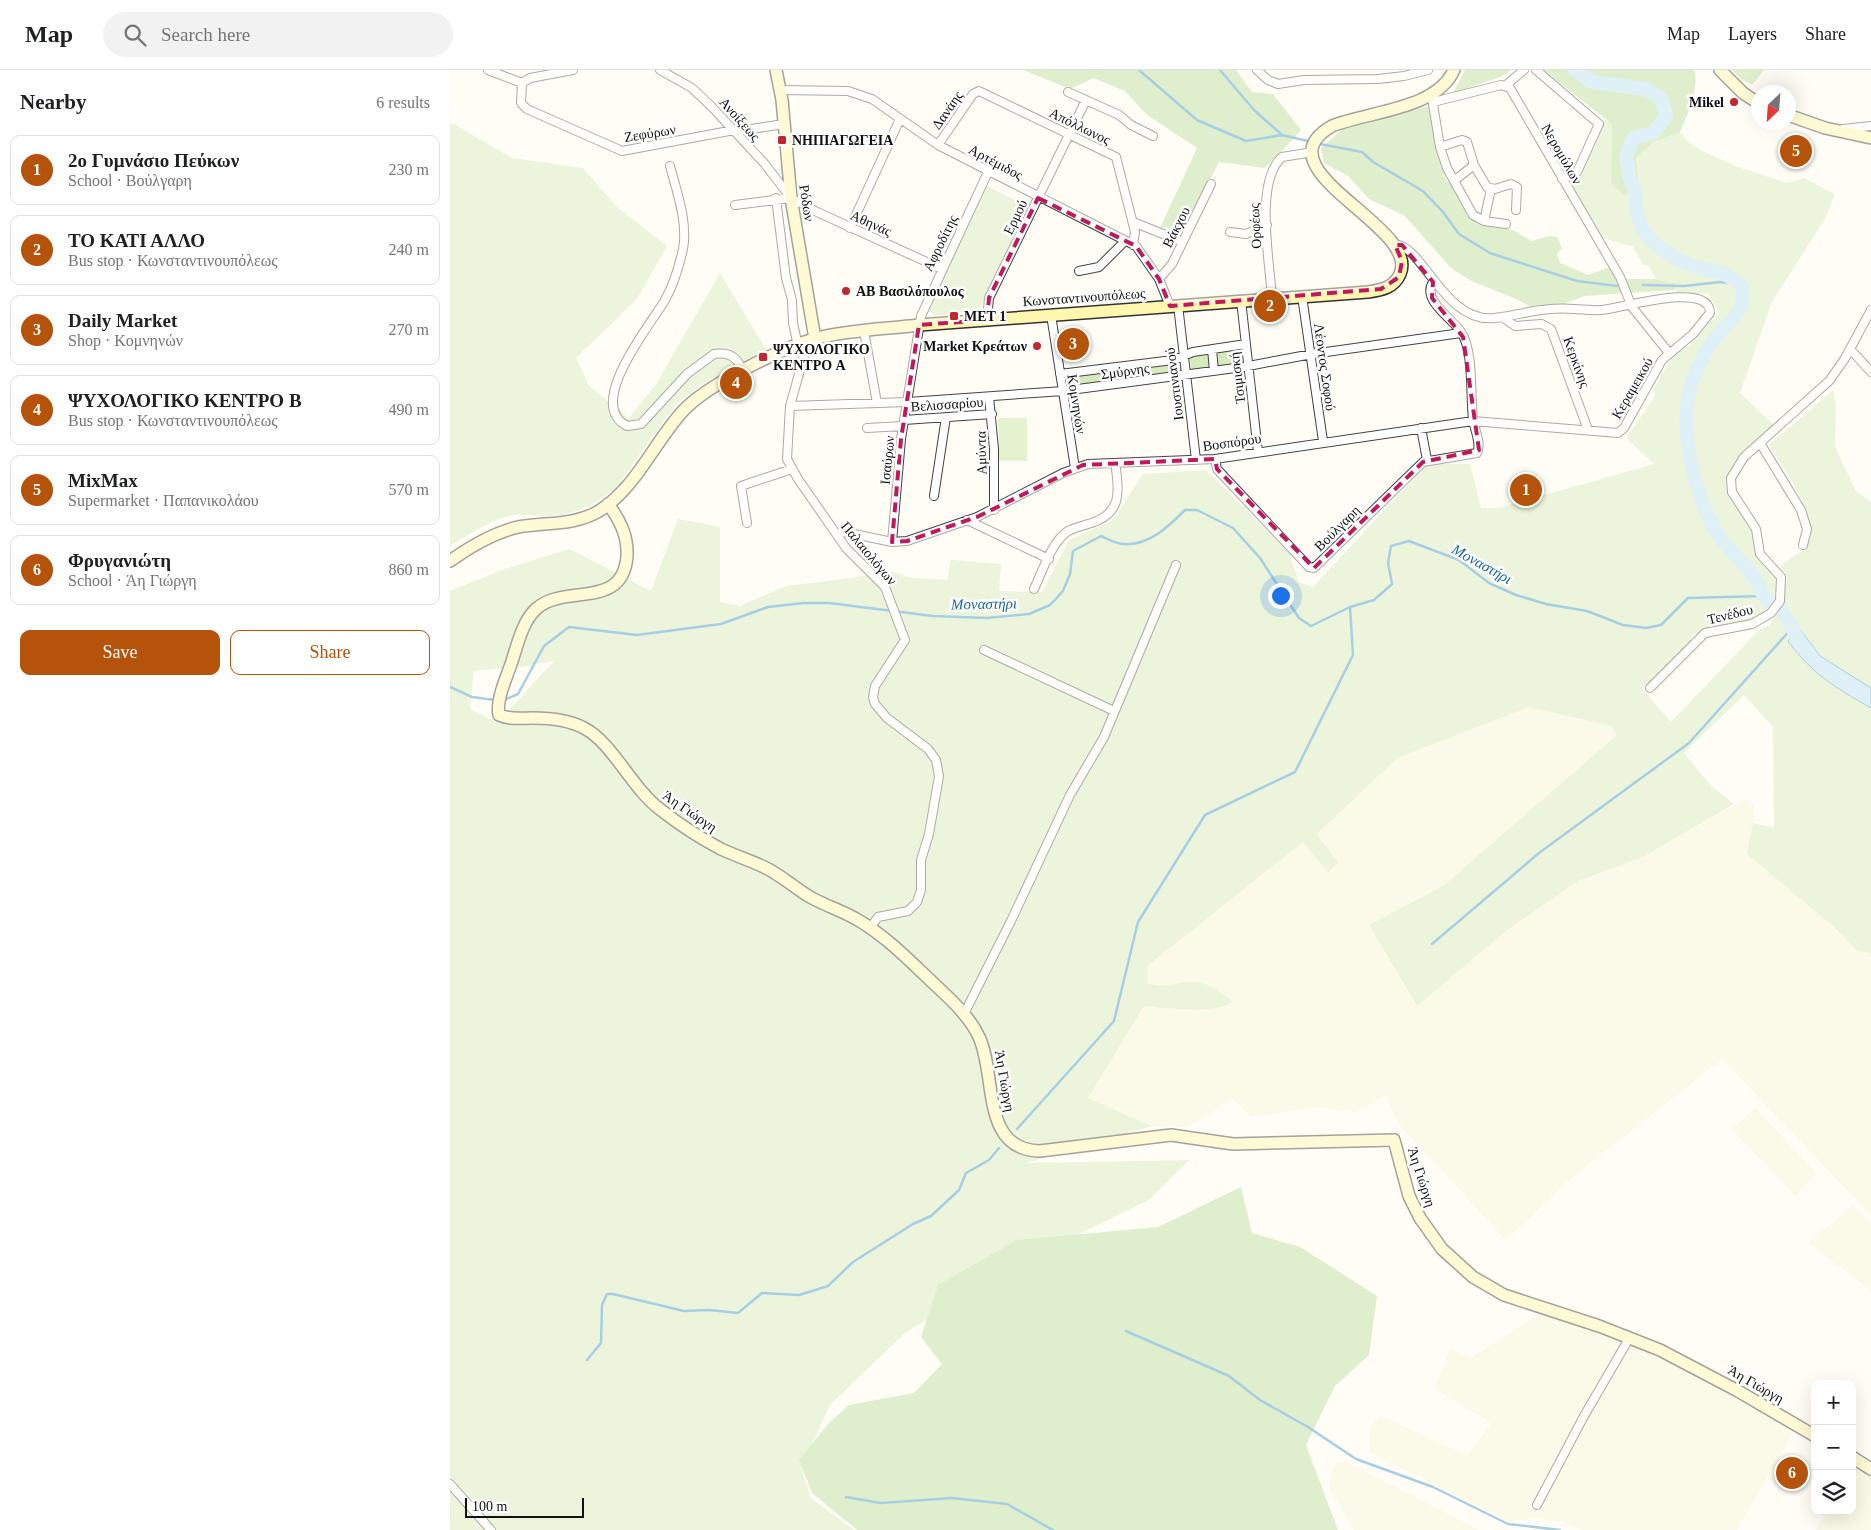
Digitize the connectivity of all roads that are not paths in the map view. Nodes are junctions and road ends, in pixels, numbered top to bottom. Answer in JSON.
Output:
{"nodes":[{"id":1,"x":488,"y":70,"type":"edge"},
{"id":2,"x":573,"y":70,"type":"edge"},
{"id":3,"x":776,"y":70,"type":"edge"},
{"id":4,"x":1257,"y":70,"type":"edge"},
{"id":5,"x":1428,"y":70,"type":"edge"},
{"id":6,"x":1454,"y":70,"type":"edge"},
{"id":7,"x":1524,"y":70,"type":"edge"},
{"id":8,"x":1536,"y":70,"type":"edge"},
{"id":9,"x":1720,"y":70,"type":"edge"},
{"id":10,"x":663,"y":71,"type":"edge"},
{"id":11,"x":522,"y":83,"type":"junction"},
{"id":12,"x":1506,"y":85,"type":"junction"},
{"id":13,"x":780,"y":90,"type":"junction"},
{"id":14,"x":978,"y":91,"type":"joint"},
{"id":15,"x":1068,"y":92,"type":"dead end"},
{"id":16,"x":1751,"y":98,"type":"edge"},
{"id":17,"x":1432,"y":99,"type":"junction"},
{"id":18,"x":1086,"y":100,"type":"junction"},
{"id":19,"x":1796,"y":118,"type":"edge"},
{"id":20,"x":900,"y":119,"type":"junction"},
{"id":21,"x":784,"y":124,"type":"junction"},
{"id":22,"x":1871,"y":126,"type":"edge"},
{"id":23,"x":1829,"y":128,"type":"junction"},
{"id":24,"x":733,"y":130,"type":"junction"},
{"id":25,"x":1070,"y":134,"type":"junction"},
{"id":26,"x":1153,"y":136,"type":"dead end"},
{"id":27,"x":1871,"y":138,"type":"edge"},
{"id":28,"x":938,"y":145,"type":"junction"},
{"id":29,"x":1315,"y":146,"type":"junction"},
{"id":30,"x":1871,"y":146,"type":"edge"},
{"id":31,"x":1440,"y":147,"type":"junction"},
{"id":32,"x":1474,"y":165,"type":"junction"},
{"id":33,"x":670,"y":166,"type":"dead end"},
{"id":34,"x":988,"y":172,"type":"junction"},
{"id":35,"x":1562,"y":179,"type":"junction"},
{"id":36,"x":1454,"y":181,"type":"junction"},
{"id":37,"x":1211,"y":184,"type":"dead end"},
{"id":38,"x":1491,"y":189,"type":"junction"},
{"id":39,"x":776,"y":198,"type":"junction"},
{"id":40,"x":791,"y":198,"type":"junction"},
{"id":41,"x":1038,"y":198,"type":"junction"},
{"id":42,"x":735,"y":205,"type":"dead end"},
{"id":43,"x":1516,"y":210,"type":"dead end"},
{"id":44,"x":1484,"y":221,"type":"junction"},
{"id":45,"x":1133,"y":222,"type":"junction"},
{"id":46,"x":1506,"y":224,"type":"dead end"},
{"id":47,"x":1267,"y":225,"type":"junction"},
{"id":48,"x":850,"y":228,"type":"junction"},
{"id":49,"x":1230,"y":232,"type":"dead end"},
{"id":50,"x":1125,"y":241,"type":"junction"},
{"id":51,"x":1183,"y":242,"type":"junction"},
{"id":52,"x":1133,"y":245,"type":"junction"},
{"id":53,"x":1395,"y":245,"type":"junction"},
{"id":54,"x":942,"y":269,"type":"junction"},
{"id":55,"x":1079,"y":271,"type":"dead end"},
{"id":56,"x":1159,"y":279,"type":"junction"},
{"id":57,"x":1433,"y":282,"type":"junction"},
{"id":58,"x":1302,"y":296,"type":"junction"},
{"id":59,"x":1272,"y":298,"type":"junction"},
{"id":60,"x":1241,"y":300,"type":"junction"},
{"id":61,"x":1630,"y":303,"type":"junction"},
{"id":62,"x":1174,"y":306,"type":"junction"},
{"id":63,"x":1871,"y":310,"type":"edge"},
{"id":64,"x":1051,"y":315,"type":"junction"},
{"id":65,"x":1502,"y":317,"type":"junction"},
{"id":66,"x":987,"y":320,"type":"junction"},
{"id":67,"x":919,"y":325,"type":"junction"},
{"id":68,"x":864,"y":331,"type":"junction"},
{"id":69,"x":1462,"y":333,"type":"junction"},
{"id":70,"x":815,"y":339,"type":"junction"},
{"id":71,"x":1246,"y":344,"type":"junction"},
{"id":72,"x":801,"y":345,"type":"junction"},
{"id":73,"x":1212,"y":349,"type":"junction"},
{"id":74,"x":1850,"y":349,"type":"junction"},
{"id":75,"x":1669,"y":353,"type":"junction"},
{"id":76,"x":1312,"y":354,"type":"junction"},
{"id":77,"x":1184,"y":355,"type":"junction"},
{"id":78,"x":1142,"y":364,"type":"junction"},
{"id":79,"x":1248,"y":365,"type":"junction"},
{"id":80,"x":1106,"y":368,"type":"junction"},
{"id":81,"x":1871,"y":370,"type":"edge"},
{"id":82,"x":743,"y":371,"type":"junction"},
{"id":83,"x":1214,"y":371,"type":"junction"},
{"id":84,"x":1060,"y":374,"type":"junction"},
{"id":85,"x":1186,"y":375,"type":"junction"},
{"id":86,"x":1144,"y":381,"type":"junction"},
{"id":87,"x":1110,"y":386,"type":"junction"},
{"id":88,"x":1063,"y":391,"type":"junction"},
{"id":89,"x":989,"y":397,"type":"junction"},
{"id":90,"x":908,"y":402,"type":"junction"},
{"id":91,"x":877,"y":403,"type":"junction"},
{"id":92,"x":790,"y":406,"type":"junction"},
{"id":93,"x":992,"y":414,"type":"junction"},
{"id":94,"x":946,"y":417,"type":"junction"},
{"id":95,"x":1473,"y":421,"type":"junction"},
{"id":96,"x":904,"y":423,"type":"junction"},
{"id":97,"x":867,"y":428,"type":"dead end"},
{"id":98,"x":1421,"y":428,"type":"junction"},
{"id":99,"x":1588,"y":429,"type":"junction"},
{"id":100,"x":1324,"y":441,"type":"junction"},
{"id":101,"x":1760,"y":443,"type":"junction"},
{"id":102,"x":1258,"y":452,"type":"junction"},
{"id":103,"x":1215,"y":459,"type":"junction"},
{"id":104,"x":1196,"y":460,"type":"junction"},
{"id":105,"x":1427,"y":460,"type":"junction"},
{"id":106,"x":1115,"y":463,"type":"junction"},
{"id":107,"x":1075,"y":468,"type":"junction"},
{"id":108,"x":792,"y":469,"type":"junction"},
{"id":109,"x":934,"y":496,"type":"dead end"},
{"id":110,"x":608,"y":504,"type":"junction"},
{"id":111,"x":994,"y":510,"type":"junction"},
{"id":112,"x":967,"y":520,"type":"junction"},
{"id":113,"x":747,"y":524,"type":"dead end"},
{"id":114,"x":836,"y":534,"type":"junction"},
{"id":115,"x":892,"y":542,"type":"junction"},
{"id":116,"x":1802,"y":545,"type":"dead end"},
{"id":117,"x":1049,"y":560,"type":"junction"},
{"id":118,"x":450,"y":561,"type":"edge"},
{"id":119,"x":1176,"y":565,"type":"dead end"},
{"id":120,"x":1034,"y":589,"type":"dead end"},
{"id":121,"x":984,"y":650,"type":"dead end"},
{"id":122,"x":1650,"y":688,"type":"dead end"},
{"id":123,"x":1114,"y":711,"type":"junction"},
{"id":124,"x":870,"y":928,"type":"junction"},
{"id":125,"x":964,"y":1014,"type":"junction"},
{"id":126,"x":1630,"y":1337,"type":"junction"},
{"id":127,"x":1811,"y":1434,"type":"edge"},
{"id":128,"x":1856,"y":1460,"type":"edge"},
{"id":129,"x":1871,"y":1469,"type":"edge"},
{"id":130,"x":450,"y":1484,"type":"edge"},
{"id":131,"x":1537,"y":1505,"type":"dead end"},
{"id":132,"x":491,"y":1530,"type":"edge"}],
"edges":[{"from":1,"to":11,"type":"street"},
{"from":2,"to":11,"type":"street"},
{"from":3,"to":13,"type":"street","name":"Ρόδων"},
{"from":4,"to":5,"type":"street"},
{"from":6,"to":17,"type":"street"},
{"from":7,"to":12,"type":"street"},
{"from":8,"to":35,"type":"street"},
{"from":9,"to":16,"type":"street"},
{"from":10,"to":24,"type":"street","name":"Ανοίξεως"},
{"from":11,"to":24,"type":"street","name":"Ζεφύρων"},
{"from":12,"to":17,"type":"street"},
{"from":12,"to":35,"type":"street","name":"Νερομύλων"},
{"from":13,"to":20,"type":"street","name":"Αρτέμιδος"},
{"from":13,"to":21,"type":"street","name":"Ρόδων"},
{"from":14,"to":25,"type":"street","name":"Απόλλωνος"},
{"from":14,"to":28,"type":"street","name":"Δανάης"},
{"from":15,"to":18,"type":"street"},
{"from":17,"to":29,"type":"street"},
{"from":17,"to":31,"type":"street"},
{"from":18,"to":25,"type":"street","name":"Ερμού"},
{"from":18,"to":26,"type":"street"},
{"from":19,"to":23,"type":"street"},
{"from":20,"to":28,"type":"street","name":"Αρτέμιδος"},
{"from":20,"to":48,"type":"street"},
{"from":21,"to":24,"type":"street","name":"Ζεφύρων"},
{"from":21,"to":40,"type":"street","name":"Ρόδων"},
{"from":22,"to":23,"type":"street"},
{"from":23,"to":27,"type":"street"},
{"from":23,"to":30,"type":"street"},
{"from":24,"to":40,"type":"street","name":"Ανοίξεως"},
{"from":25,"to":41,"type":"street","name":"Ερμού"},
{"from":25,"to":45,"type":"street","name":"Απόλλωνος"},
{"from":28,"to":34,"type":"street","name":"Αρτέμιδος"},
{"from":29,"to":47,"type":"street","name":"Ορφέως"},
{"from":29,"to":53,"type":"street"},
{"from":31,"to":32,"type":"street"},
{"from":31,"to":36,"type":"street"},
{"from":32,"to":36,"type":"street"},
{"from":32,"to":38,"type":"street"},
{"from":33,"to":82,"type":"street"},
{"from":34,"to":41,"type":"street","name":"Αρτέμιδος"},
{"from":34,"to":54,"type":"street","name":"Αφροδίτης"},
{"from":35,"to":61,"type":"street","name":"Νερομύλων"},
{"from":36,"to":44,"type":"street"},
{"from":37,"to":51,"type":"street","name":"Βάκχου"},
{"from":38,"to":43,"type":"street"},
{"from":38,"to":44,"type":"street"},
{"from":39,"to":40,"type":"street"},
{"from":39,"to":42,"type":"street"},
{"from":39,"to":72,"type":"street","name":"Παλαιολόγων"},
{"from":40,"to":48,"type":"street","name":"Αθηνάς"},
{"from":40,"to":70,"type":"street","name":"Ρόδων"},
{"from":41,"to":50,"type":"street","name":"Αρτέμιδος"},
{"from":41,"to":66,"type":"street","name":"Ερμού"},
{"from":44,"to":46,"type":"street"},
{"from":45,"to":51,"type":"street"},
{"from":45,"to":52,"type":"street","name":"Απόλλωνος"},
{"from":47,"to":49,"type":"street"},
{"from":47,"to":59,"type":"street","name":"Ορφέως"},
{"from":48,"to":54,"type":"street","name":"Αθηνάς"},
{"from":50,"to":52,"type":"street","name":"Αρτέμιδος"},
{"from":50,"to":55,"type":"street"},
{"from":51,"to":56,"type":"street","name":"Βάκχου"},
{"from":52,"to":56,"type":"street","name":"Αρτέμιδος"},
{"from":53,"to":57,"type":"street"},
{"from":53,"to":58,"type":"street","name":"Κωνσταντινουπόλεως"},
{"from":54,"to":67,"type":"street","name":"Αφροδίτης"},
{"from":56,"to":62,"type":"street","name":"Αρτέμιδος"},
{"from":57,"to":65,"type":"street"},
{"from":57,"to":69,"type":"street"},
{"from":58,"to":59,"type":"street","name":"Κωνσταντινουπόλεως"},
{"from":58,"to":76,"type":"street","name":"Λέοντος Σοφού"},
{"from":59,"to":60,"type":"street","name":"Κωνσταντινουπόλεως"},
{"from":60,"to":62,"type":"street","name":"Κωνσταντινουπόλεως"},
{"from":60,"to":71,"type":"street","name":"Τσιμισκή"},
{"from":61,"to":65,"type":"street"},
{"from":61,"to":75,"type":"street","name":"Νερομύλων"},
{"from":61,"to":75,"type":"street","name":"Κεραμεικού"},
{"from":62,"to":64,"type":"street","name":"Κωνσταντινουπόλεως"},
{"from":62,"to":77,"type":"street","name":"Ιουστινιανού"},
{"from":63,"to":74,"type":"street"},
{"from":64,"to":66,"type":"street","name":"Κωνσταντινουπόλεως"},
{"from":64,"to":84,"type":"street","name":"Κομνηνών"},
{"from":65,"to":99,"type":"street","name":"Κερκίνης"},
{"from":66,"to":67,"type":"street","name":"Κωνσταντινουπόλεως"},
{"from":67,"to":68,"type":"street","name":"Κωνσταντινουπόλεως"},
{"from":67,"to":90,"type":"street","name":"Ισαύρων"},
{"from":68,"to":70,"type":"street","name":"Κωνσταντινουπόλεως"},
{"from":68,"to":91,"type":"street"},
{"from":69,"to":76,"type":"street","name":"Σμύρνης"},
{"from":69,"to":95,"type":"street"},
{"from":70,"to":72,"type":"street","name":"Κωνσταντινουπόλεως"},
{"from":71,"to":73,"type":"street"},
{"from":71,"to":79,"type":"street","name":"Τσιμισκή"},
{"from":72,"to":82,"type":"street","name":"Κωνσταντινουπόλεως"},
{"from":72,"to":92,"type":"street","name":"Παλαιολόγων"},
{"from":73,"to":77,"type":"street"},
{"from":73,"to":83,"type":"street"},
{"from":74,"to":81,"type":"street"},
{"from":74,"to":101,"type":"street"},
{"from":75,"to":99,"type":"street","name":"Κεραμεικού"},
{"from":76,"to":79,"type":"street","name":"Σμύρνης"},
{"from":76,"to":100,"type":"street","name":"Λέοντος Σοφού"},
{"from":77,"to":78,"type":"street"},
{"from":77,"to":85,"type":"street","name":"Ιουστινιανού"},
{"from":78,"to":80,"type":"street"},
{"from":78,"to":86,"type":"street"},
{"from":79,"to":83,"type":"street","name":"Σμύρνης"},
{"from":79,"to":102,"type":"street","name":"Τσιμισκή"},
{"from":80,"to":84,"type":"street"},
{"from":80,"to":87,"type":"street"},
{"from":82,"to":110,"type":"street","name":"Κωνσταντινουπόλεως"},
{"from":83,"to":85,"type":"street","name":"Σμύρνης"},
{"from":84,"to":88,"type":"street","name":"Κομνηνών"},
{"from":85,"to":86,"type":"street","name":"Σμύρνης"},
{"from":85,"to":104,"type":"street","name":"Ιουστινιανού"},
{"from":86,"to":87,"type":"street","name":"Σμύρνης"},
{"from":87,"to":88,"type":"street","name":"Σμύρνης"},
{"from":88,"to":89,"type":"street","name":"Σμύρνης"},
{"from":88,"to":107,"type":"street","name":"Κομνηνών"},
{"from":89,"to":90,"type":"street","name":"Σμύρνης"},
{"from":89,"to":93,"type":"street","name":"Αμύντα"},
{"from":90,"to":91,"type":"street","name":"Σμύρνης"},
{"from":90,"to":96,"type":"street","name":"Ισαύρων"},
{"from":91,"to":92,"type":"street","name":"Σμύρνης"},
{"from":92,"to":108,"type":"street","name":"Παλαιολόγων"},
{"from":93,"to":94,"type":"street","name":"Βελισσαρίου"},
{"from":93,"to":111,"type":"street","name":"Αμύντα"},
{"from":94,"to":96,"type":"street","name":"Βελισσαρίου"},
{"from":94,"to":109,"type":"street"},
{"from":95,"to":98,"type":"street","name":"Βοσπόρου"},
{"from":95,"to":99,"type":"street","name":"Βοσπόρου"},
{"from":95,"to":105,"type":"street"},
{"from":96,"to":97,"type":"street","name":"Βελισσαρίου"},
{"from":96,"to":115,"type":"street","name":"Ισαύρων"},
{"from":98,"to":100,"type":"street","name":"Βοσπόρου"},
{"from":98,"to":105,"type":"street"},
{"from":100,"to":102,"type":"street","name":"Βοσπόρου"},
{"from":101,"to":116,"type":"street"},
{"from":101,"to":122,"type":"street","name":"Τενέδου"},
{"from":102,"to":103,"type":"street","name":"Βοσπόρου"},
{"from":103,"to":104,"type":"street","name":"Βοσπόρου"},
{"from":103,"to":105,"type":"street","name":"Βούλγαρη"},
{"from":104,"to":106,"type":"street","name":"Βοσπόρου"},
{"from":106,"to":107,"type":"street","name":"Βοσπόρου"},
{"from":106,"to":117,"type":"street"},
{"from":107,"to":111,"type":"street","name":"Βοσπόρου"},
{"from":108,"to":113,"type":"street"},
{"from":108,"to":114,"type":"street","name":"Παλαιολόγων"},
{"from":110,"to":118,"type":"street","name":"Κωνσταντινουπόλεως"},
{"from":110,"to":124,"type":"street","name":"Άη Γιώργη"},
{"from":111,"to":112,"type":"street","name":"Βοσπόρου"},
{"from":112,"to":115,"type":"street","name":"Βοσπόρου"},
{"from":112,"to":117,"type":"street"},
{"from":114,"to":115,"type":"street"},
{"from":114,"to":124,"type":"street","name":"Παλαιολόγων"},
{"from":117,"to":120,"type":"street"},
{"from":119,"to":123,"type":"street"},
{"from":121,"to":123,"type":"street"},
{"from":123,"to":125,"type":"street"},
{"from":124,"to":125,"type":"street","name":"Άη Γιώργη"},
{"from":125,"to":126,"type":"street","name":"Άη Γιώργη"},
{"from":126,"to":127,"type":"street","name":"Άη Γιώργη"},
{"from":126,"to":131,"type":"street"},
{"from":128,"to":129,"type":"street"},
{"from":130,"to":132,"type":"street"}]}
